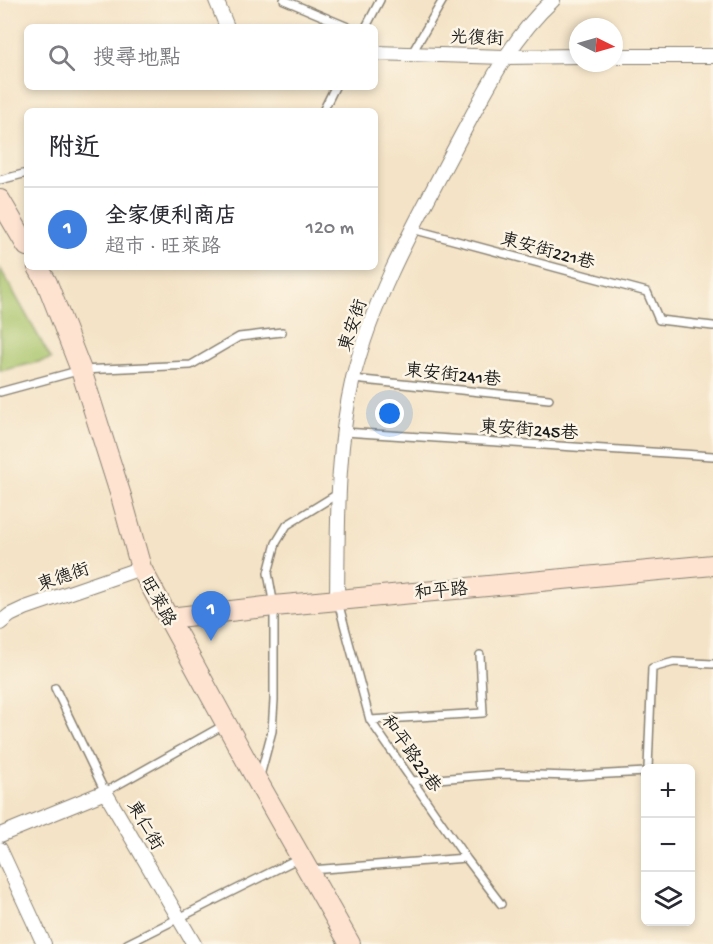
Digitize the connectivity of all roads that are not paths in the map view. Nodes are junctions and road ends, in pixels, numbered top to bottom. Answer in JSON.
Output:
{"nodes":[{"id":1,"x":216,"y":0,"type":"edge"},
{"id":2,"x":284,"y":0,"type":"edge"},
{"id":3,"x":380,"y":0,"type":"edge"},
{"id":4,"x":443,"y":0,"type":"edge"},
{"id":5,"x":554,"y":0,"type":"edge"},
{"id":6,"x":226,"y":24,"type":"edge"},
{"id":7,"x":341,"y":24,"type":"edge"},
{"id":8,"x":368,"y":24,"type":"edge"},
{"id":9,"x":378,"y":53,"type":"edge"},
{"id":10,"x":412,"y":53,"type":"junction"},
{"id":11,"x":569,"y":56,"type":"edge"},
{"id":12,"x":623,"y":56,"type":"edge"},
{"id":13,"x":713,"y":56,"type":"edge"},
{"id":14,"x":505,"y":57,"type":"junction"},
{"id":15,"x":334,"y":90,"type":"edge"},
{"id":16,"x":324,"y":108,"type":"edge"},
{"id":17,"x":24,"y":174,"type":"edge"},
{"id":18,"x":0,"y":180,"type":"edge"},
{"id":19,"x":0,"y":200,"type":"edge"},
{"id":20,"x":412,"y":229,"type":"junction"},
{"id":21,"x":24,"y":241,"type":"edge"},
{"id":22,"x":40,"y":270,"type":"edge"},
{"id":23,"x":713,"y":326,"type":"edge"},
{"id":24,"x":282,"y":332,"type":"dead end"},
{"id":25,"x":81,"y":370,"type":"junction"},
{"id":26,"x":353,"y":379,"type":"junction"},
{"id":27,"x":0,"y":392,"type":"edge"},
{"id":28,"x":549,"y":399,"type":"dead end"},
{"id":29,"x":344,"y":432,"type":"junction"},
{"id":30,"x":713,"y":456,"type":"edge"},
{"id":31,"x":339,"y":493,"type":"junction"},
{"id":32,"x":713,"y":566,"type":"edge"},
{"id":33,"x":141,"y":568,"type":"junction"},
{"id":34,"x":337,"y":600,"type":"junction"},
{"id":35,"x":274,"y":606,"type":"junction"},
{"id":36,"x":169,"y":618,"type":"junction"},
{"id":37,"x":0,"y":623,"type":"edge"},
{"id":38,"x":480,"y":655,"type":"dead end"},
{"id":39,"x":713,"y":664,"type":"edge"},
{"id":40,"x":55,"y":688,"type":"dead end"},
{"id":41,"x":370,"y":720,"type":"junction"},
{"id":42,"x":226,"y":724,"type":"junction"},
{"id":43,"x":648,"y":764,"type":"edge"},
{"id":44,"x":641,"y":772,"type":"edge"},
{"id":45,"x":412,"y":781,"type":"junction"},
{"id":46,"x":258,"y":782,"type":"junction"},
{"id":47,"x":105,"y":792,"type":"junction"},
{"id":48,"x":0,"y":835,"type":"edge"},
{"id":49,"x":0,"y":849,"type":"edge"},
{"id":50,"x":466,"y":858,"type":"junction"},
{"id":51,"x":305,"y":864,"type":"junction"},
{"id":52,"x":501,"y":904,"type":"dead end"},
{"id":53,"x":178,"y":917,"type":"junction"},
{"id":54,"x":44,"y":944,"type":"edge"},
{"id":55,"x":127,"y":944,"type":"edge"},
{"id":56,"x":194,"y":944,"type":"edge"},
{"id":57,"x":350,"y":944,"type":"edge"}],
"edges":[{"from":1,"to":6,"type":"street"},
{"from":2,"to":7,"type":"lane"},
{"from":3,"to":8,"type":"lane"},
{"from":4,"to":10,"type":"lane"},
{"from":5,"to":14,"type":"street","name":"東安街"},
{"from":9,"to":10,"type":"street","name":"光復街"},
{"from":10,"to":14,"type":"street","name":"光復街"},
{"from":11,"to":14,"type":"street","name":"光復街"},
{"from":12,"to":13,"type":"street"},
{"from":14,"to":20,"type":"street","name":"東安街"},
{"from":15,"to":16,"type":"lane"},
{"from":17,"to":18,"type":"lane"},
{"from":19,"to":21,"type":"street"},
{"from":20,"to":23,"type":"lane","name":"東安街221巷"},
{"from":20,"to":26,"type":"street","name":"東安街"},
{"from":22,"to":25,"type":"street","name":"旺萊路"},
{"from":24,"to":25,"type":"lane"},
{"from":25,"to":27,"type":"lane"},
{"from":25,"to":33,"type":"street","name":"旺萊路"},
{"from":26,"to":28,"type":"lane","name":"東安街241巷"},
{"from":26,"to":29,"type":"street","name":"東安街"},
{"from":29,"to":30,"type":"lane","name":"東安街245巷"},
{"from":29,"to":31,"type":"street","name":"東安街"},
{"from":31,"to":34,"type":"street","name":"東安街"},
{"from":31,"to":35,"type":"lane"},
{"from":32,"to":34,"type":"street","name":"和平路"},
{"from":33,"to":36,"type":"street","name":"旺萊路"},
{"from":33,"to":37,"type":"street","name":"東德街"},
{"from":34,"to":35,"type":"street","name":"和平路"},
{"from":34,"to":41,"type":"lane","name":"和平路22巷"},
{"from":35,"to":36,"type":"street","name":"和平路"},
{"from":35,"to":46,"type":"lane"},
{"from":36,"to":42,"type":"street","name":"旺萊路"},
{"from":38,"to":41,"type":"lane"},
{"from":39,"to":43,"type":"lane"},
{"from":40,"to":47,"type":"lane"},
{"from":41,"to":45,"type":"lane","name":"和平路22巷"},
{"from":42,"to":46,"type":"street","name":"旺萊路"},
{"from":42,"to":47,"type":"lane"},
{"from":44,"to":45,"type":"lane"},
{"from":45,"to":50,"type":"lane","name":"和平路22巷"},
{"from":46,"to":51,"type":"street","name":"旺萊路"},
{"from":47,"to":48,"type":"street","name":"東仁街"},
{"from":47,"to":53,"type":"street","name":"東仁街"},
{"from":49,"to":54,"type":"street"},
{"from":50,"to":51,"type":"lane"},
{"from":50,"to":52,"type":"lane","name":"和平路22巷"},
{"from":51,"to":53,"type":"lane"},
{"from":51,"to":57,"type":"street","name":"旺萊路"},
{"from":53,"to":55,"type":"lane"},
{"from":53,"to":56,"type":"street","name":"東仁街"}]}
